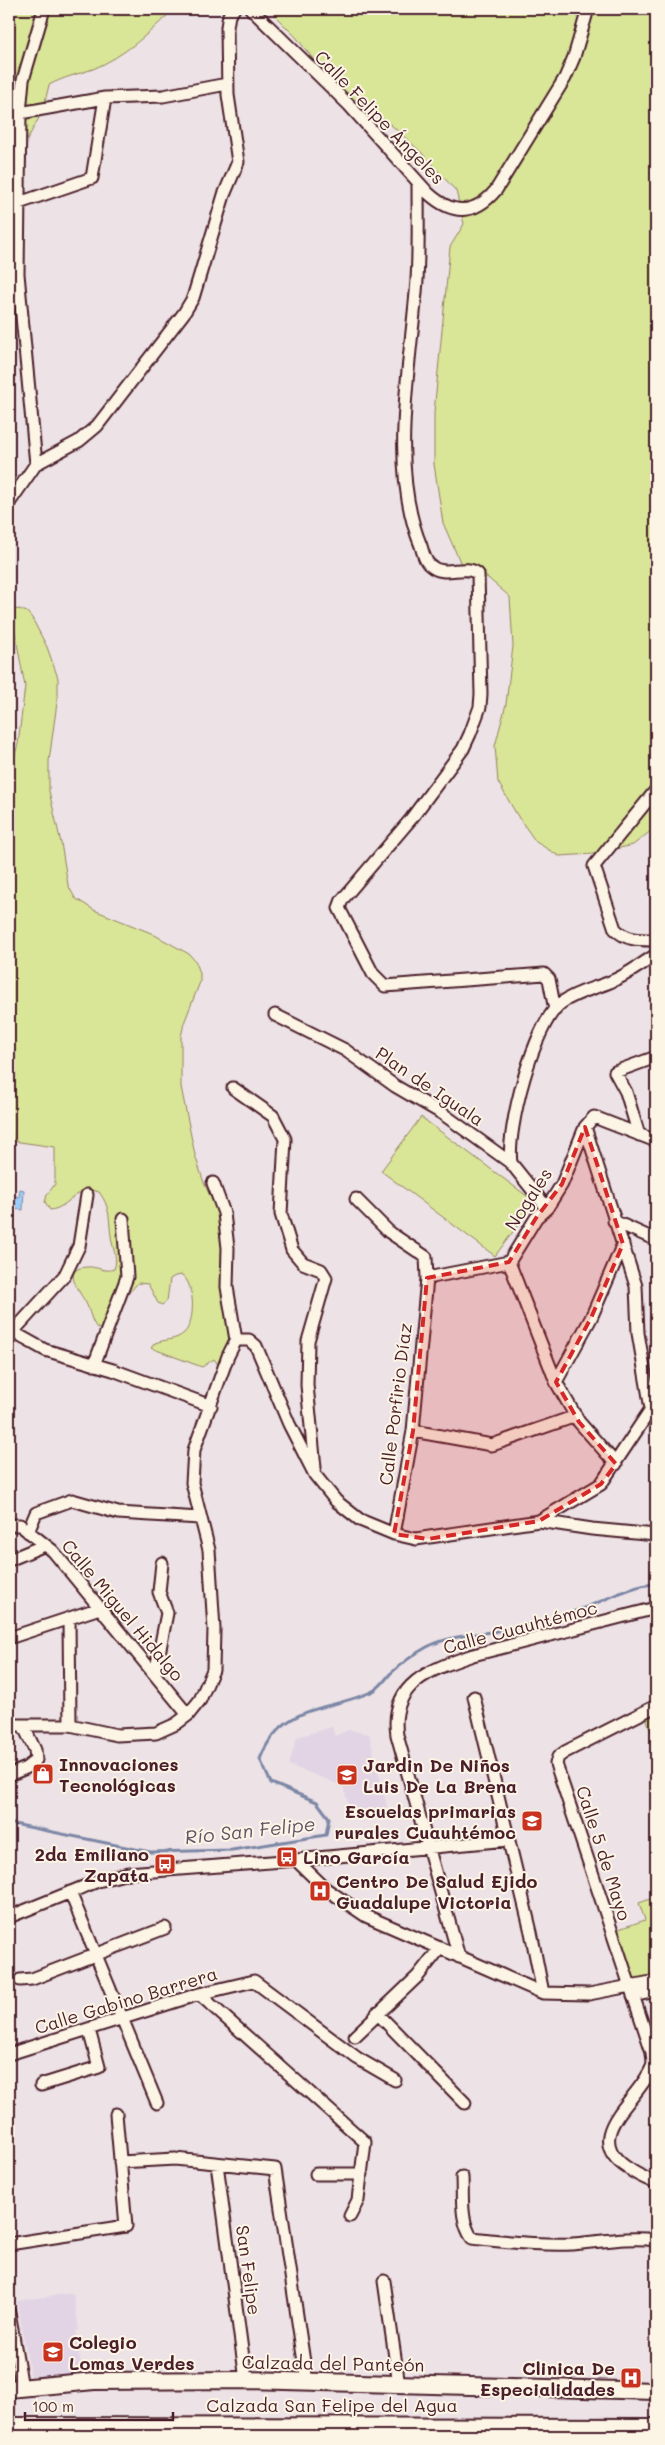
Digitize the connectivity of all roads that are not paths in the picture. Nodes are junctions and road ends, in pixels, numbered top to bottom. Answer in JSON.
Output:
{"nodes":[{"id":1,"x":44,"y":9,"type":"edge"},
{"id":2,"x":234,"y":9,"type":"edge"},
{"id":3,"x":251,"y":9,"type":"edge"},
{"id":4,"x":588,"y":9,"type":"edge"},
{"id":5,"x":227,"y":84,"type":"junction"},
{"id":6,"x":105,"y":98,"type":"junction"},
{"id":7,"x":20,"y":113,"type":"junction"},
{"id":8,"x":418,"y":182,"type":"junction"},
{"id":9,"x":19,"y":202,"type":"junction"},
{"id":10,"x":36,"y":464,"type":"junction"},
{"id":11,"x":9,"y":503,"type":"edge"},
{"id":12,"x":656,"y":790,"type":"edge"},
{"id":13,"x":656,"y":940,"type":"edge"},
{"id":14,"x":656,"y":956,"type":"edge"},
{"id":15,"x":555,"y":1010,"type":"junction"},
{"id":16,"x":275,"y":1015,"type":"dead end"},
{"id":17,"x":656,"y":1057,"type":"edge"},
{"id":18,"x":233,"y":1088,"type":"dead end"},
{"id":19,"x":585,"y":1127,"type":"junction"},
{"id":20,"x":639,"y":1135,"type":"junction"},
{"id":21,"x":656,"y":1141,"type":"edge"},
{"id":22,"x":511,"y":1163,"type":"junction"},
{"id":23,"x":213,"y":1183,"type":"dead end"},
{"id":24,"x":87,"y":1195,"type":"dead end"},
{"id":25,"x":356,"y":1199,"type":"dead end"},
{"id":26,"x":547,"y":1208,"type":"junction"},
{"id":27,"x":123,"y":1219,"type":"dead end"},
{"id":28,"x":614,"y":1221,"type":"junction"},
{"id":29,"x":656,"y":1240,"type":"edge"},
{"id":30,"x":623,"y":1244,"type":"junction"},
{"id":31,"x":509,"y":1262,"type":"junction"},
{"id":32,"x":428,"y":1278,"type":"junction"},
{"id":33,"x":10,"y":1333,"type":"edge"},
{"id":34,"x":236,"y":1340,"type":"junction"},
{"id":35,"x":94,"y":1365,"type":"junction"},
{"id":36,"x":556,"y":1382,"type":"junction"},
{"id":37,"x":212,"y":1406,"type":"junction"},
{"id":38,"x":654,"y":1410,"type":"edge"},
{"id":39,"x":576,"y":1416,"type":"junction"},
{"id":40,"x":413,"y":1431,"type":"junction"},
{"id":41,"x":616,"y":1464,"type":"junction"},
{"id":42,"x":315,"y":1474,"type":"junction"},
{"id":43,"x":200,"y":1518,"type":"junction"},
{"id":44,"x":539,"y":1521,"type":"junction"},
{"id":45,"x":9,"y":1525,"type":"edge"},
{"id":46,"x":28,"y":1532,"type":"junction"},
{"id":47,"x":394,"y":1534,"type":"junction"},
{"id":48,"x":656,"y":1534,"type":"edge"},
{"id":49,"x":45,"y":1545,"type":"junction"},
{"id":50,"x":9,"y":1560,"type":"edge"},
{"id":51,"x":162,"y":1563,"type":"dead end"},
{"id":52,"x":100,"y":1608,"type":"junction"},
{"id":53,"x":653,"y":1609,"type":"edge"},
{"id":54,"x":70,"y":1618,"type":"junction"},
{"id":55,"x":656,"y":1620,"type":"edge"},
{"id":56,"x":9,"y":1638,"type":"edge"},
{"id":57,"x":154,"y":1674,"type":"junction"},
{"id":58,"x":474,"y":1697,"type":"dead end"},
{"id":59,"x":656,"y":1706,"type":"edge"},
{"id":60,"x":188,"y":1715,"type":"junction"},
{"id":61,"x":9,"y":1725,"type":"edge"},
{"id":62,"x":23,"y":1725,"type":"junction"},
{"id":63,"x":70,"y":1725,"type":"junction"},
{"id":64,"x":9,"y":1775,"type":"edge"},
{"id":65,"x":508,"y":1840,"type":"junction"},
{"id":66,"x":428,"y":1848,"type":"junction"},
{"id":67,"x":296,"y":1860,"type":"junction"},
{"id":68,"x":70,"y":1892,"type":"junction"},
{"id":69,"x":9,"y":1917,"type":"edge"},
{"id":70,"x":165,"y":1928,"type":"dead end"},
{"id":71,"x":440,"y":1948,"type":"junction"},
{"id":72,"x":96,"y":1955,"type":"junction"},
{"id":73,"x":460,"y":1957,"type":"junction"},
{"id":74,"x":20,"y":1980,"type":"dead end"},
{"id":75,"x":656,"y":1981,"type":"edge"},
{"id":76,"x":656,"y":1991,"type":"edge"},
{"id":77,"x":632,"y":1992,"type":"junction"},
{"id":78,"x":543,"y":1993,"type":"junction"},
{"id":79,"x":199,"y":1994,"type":"junction"},
{"id":80,"x":378,"y":2013,"type":"junction"},
{"id":81,"x":122,"y":2020,"type":"junction"},
{"id":82,"x":89,"y":2030,"type":"junction"},
{"id":83,"x":355,"y":2036,"type":"dead end"},
{"id":84,"x":9,"y":2054,"type":"edge"},
{"id":85,"x":395,"y":2080,"type":"dead end"},
{"id":86,"x":41,"y":2085,"type":"dead end"},
{"id":87,"x":157,"y":2102,"type":"dead end"},
{"id":88,"x":465,"y":2103,"type":"dead end"},
{"id":89,"x":116,"y":2114,"type":"dead end"},
{"id":90,"x":120,"y":2162,"type":"junction"},
{"id":91,"x":217,"y":2164,"type":"junction"},
{"id":92,"x":316,"y":2174,"type":"dead end"},
{"id":93,"x":362,"y":2174,"type":"junction"},
{"id":94,"x":462,"y":2177,"type":"dead end"},
{"id":95,"x":656,"y":2183,"type":"edge"},
{"id":96,"x":350,"y":2216,"type":"dead end"},
{"id":97,"x":656,"y":2240,"type":"edge"},
{"id":98,"x":9,"y":2244,"type":"edge"},
{"id":99,"x":384,"y":2282,"type":"dead end"},
{"id":100,"x":9,"y":2312,"type":"edge"},
{"id":101,"x":246,"y":2380,"type":"junction"},
{"id":102,"x":307,"y":2382,"type":"junction"},
{"id":103,"x":399,"y":2385,"type":"junction"},
{"id":104,"x":15,"y":2388,"type":"edge"},
{"id":105,"x":656,"y":2391,"type":"edge"},
{"id":106,"x":9,"y":2426,"type":"edge"},
{"id":107,"x":656,"y":2427,"type":"edge"},
{"id":108,"x":428,"y":2431,"type":"edge"}],
"edges":[{"from":1,"to":7,"type":"street"},
{"from":2,"to":5,"type":"street"},
{"from":3,"to":8,"type":"street","name":"Calle Felipe Ángeles"},
{"from":4,"to":8,"type":"street","name":"Calle Felipe Ángeles"},
{"from":5,"to":6,"type":"street"},
{"from":5,"to":10,"type":"street"},
{"from":6,"to":7,"type":"street"},
{"from":6,"to":9,"type":"street"},
{"from":7,"to":9,"type":"street"},
{"from":8,"to":15,"type":"street"},
{"from":9,"to":10,"type":"street"},
{"from":10,"to":11,"type":"street"},
{"from":12,"to":13,"type":"street"},
{"from":14,"to":15,"type":"street"},
{"from":15,"to":22,"type":"street"},
{"from":16,"to":22,"type":"street","name":"Plan de Iguala"},
{"from":17,"to":20,"type":"street"},
{"from":18,"to":42,"type":"street"},
{"from":19,"to":20,"type":"street"},
{"from":19,"to":26,"type":"street","name":"Nogales"},
{"from":19,"to":28,"type":"street"},
{"from":20,"to":21,"type":"street"},
{"from":22,"to":26,"type":"street","name":"Plan de Iguala"},
{"from":23,"to":34,"type":"street"},
{"from":24,"to":33,"type":"street"},
{"from":25,"to":32,"type":"street","name":"Calle Porfirio Díaz"},
{"from":26,"to":31,"type":"street","name":"Nogales"},
{"from":27,"to":35,"type":"street"},
{"from":28,"to":29,"type":"street"},
{"from":28,"to":30,"type":"street"},
{"from":30,"to":36,"type":"street"},
{"from":30,"to":38,"type":"street"},
{"from":31,"to":32,"type":"street"},
{"from":31,"to":36,"type":"street"},
{"from":32,"to":40,"type":"street","name":"Calle Porfirio Díaz"},
{"from":33,"to":35,"type":"street"},
{"from":34,"to":37,"type":"street"},
{"from":34,"to":42,"type":"street"},
{"from":35,"to":37,"type":"street"},
{"from":36,"to":39,"type":"street"},
{"from":37,"to":43,"type":"street"},
{"from":38,"to":41,"type":"street"},
{"from":39,"to":40,"type":"street"},
{"from":39,"to":41,"type":"street"},
{"from":40,"to":47,"type":"street","name":"Calle Porfirio Díaz"},
{"from":41,"to":44,"type":"street"},
{"from":42,"to":47,"type":"street"},
{"from":43,"to":46,"type":"street"},
{"from":43,"to":60,"type":"street"},
{"from":44,"to":47,"type":"street"},
{"from":44,"to":48,"type":"street"},
{"from":45,"to":46,"type":"street","name":"Calle Miguel Hidalgo"},
{"from":46,"to":49,"type":"street","name":"Calle Miguel Hidalgo"},
{"from":49,"to":50,"type":"street"},
{"from":49,"to":52,"type":"street","name":"Calle Miguel Hidalgo"},
{"from":51,"to":57,"type":"street"},
{"from":52,"to":54,"type":"street"},
{"from":52,"to":57,"type":"street","name":"Calle Miguel Hidalgo"},
{"from":53,"to":55,"type":"street"},
{"from":53,"to":66,"type":"street","name":"Calle Cuauhtémoc"},
{"from":54,"to":56,"type":"street"},
{"from":54,"to":63,"type":"street"},
{"from":57,"to":60,"type":"street","name":"Calle Miguel Hidalgo"},
{"from":58,"to":65,"type":"street"},
{"from":59,"to":77,"type":"street","name":"Calle 5 de Mayo"},
{"from":60,"to":63,"type":"street"},
{"from":61,"to":62,"type":"street"},
{"from":62,"to":63,"type":"street"},
{"from":62,"to":64,"type":"street"},
{"from":65,"to":66,"type":"street"},
{"from":65,"to":78,"type":"street"},
{"from":66,"to":67,"type":"street"},
{"from":66,"to":73,"type":"street","name":"Calle Cuauhtémoc"},
{"from":67,"to":68,"type":"street"},
{"from":67,"to":71,"type":"street"},
{"from":68,"to":69,"type":"street"},
{"from":68,"to":72,"type":"street"},
{"from":70,"to":72,"type":"street"},
{"from":71,"to":73,"type":"street"},
{"from":71,"to":80,"type":"street"},
{"from":72,"to":74,"type":"street"},
{"from":72,"to":81,"type":"street"},
{"from":73,"to":78,"type":"street"},
{"from":75,"to":77,"type":"street"},
{"from":76,"to":77,"type":"street"},
{"from":77,"to":78,"type":"street"},
{"from":77,"to":95,"type":"street","name":"Calle 5 de Mayo"},
{"from":79,"to":81,"type":"street","name":"Calle Gabino Barrera"},
{"from":79,"to":85,"type":"street","name":"Calle Gabino Barrera"},
{"from":79,"to":93,"type":"street"},
{"from":80,"to":83,"type":"street"},
{"from":80,"to":88,"type":"street"},
{"from":81,"to":82,"type":"street","name":"Calle Gabino Barrera"},
{"from":81,"to":87,"type":"street"},
{"from":82,"to":84,"type":"street","name":"Calle Gabino Barrera"},
{"from":82,"to":86,"type":"street"},
{"from":89,"to":90,"type":"street"},
{"from":90,"to":91,"type":"street"},
{"from":90,"to":98,"type":"street"},
{"from":91,"to":101,"type":"street","name":"San Felipe"},
{"from":91,"to":102,"type":"street"},
{"from":92,"to":93,"type":"street"},
{"from":93,"to":96,"type":"street"},
{"from":94,"to":97,"type":"street"},
{"from":99,"to":103,"type":"street"},
{"from":100,"to":104,"type":"street"},
{"from":101,"to":102,"type":"main road","name":"Calzada del Panteón"},
{"from":101,"to":104,"type":"main road","name":"Calzada del Panteón"},
{"from":102,"to":103,"type":"main road","name":"Calzada del Panteón"},
{"from":103,"to":105,"type":"main road","name":"Calzada del Panteón"},
{"from":106,"to":108,"type":"main road","name":"Calzada San Felipe del Agua"},
{"from":107,"to":108,"type":"main road","name":"Calzada San Felipe del Agua"}]}
